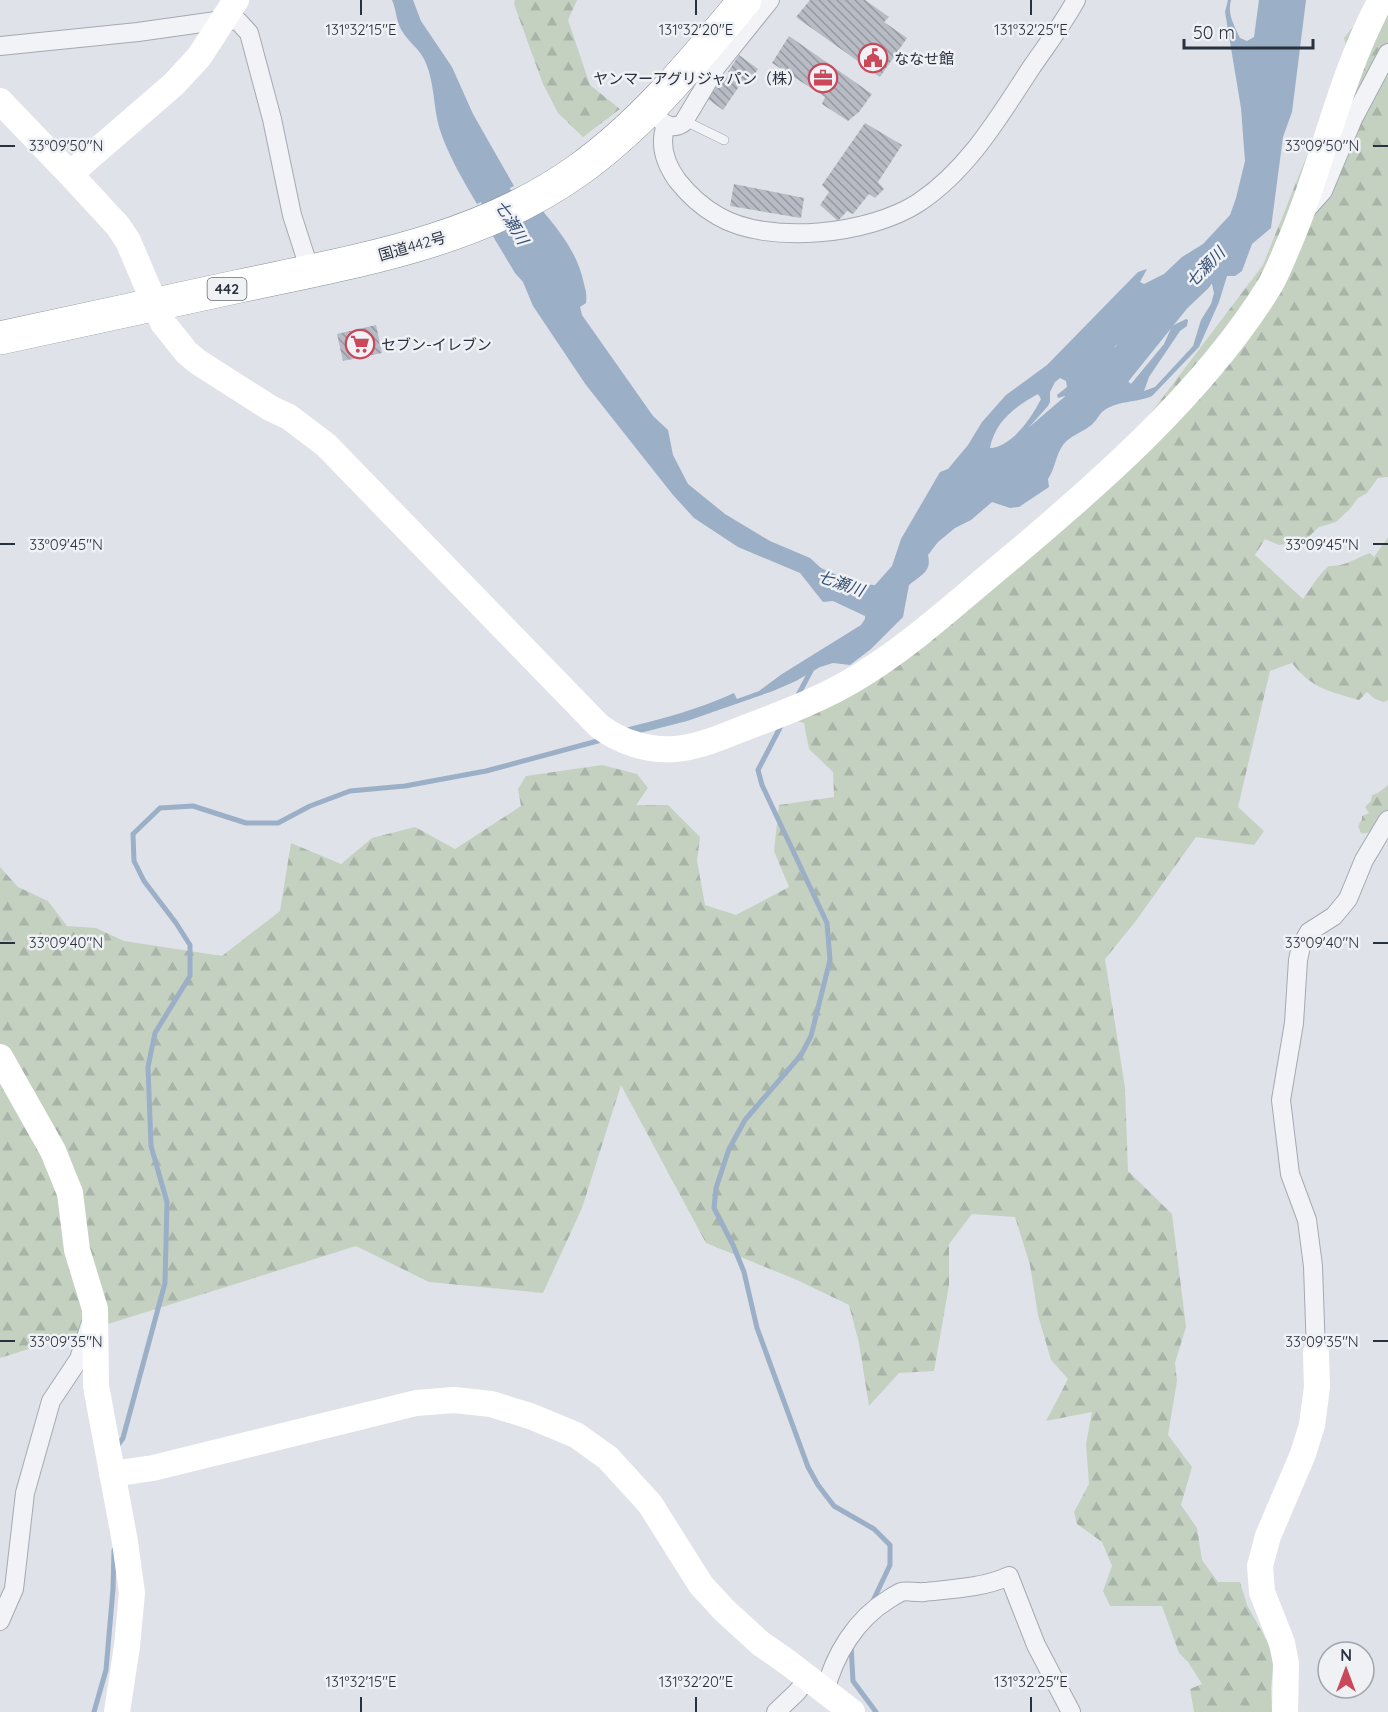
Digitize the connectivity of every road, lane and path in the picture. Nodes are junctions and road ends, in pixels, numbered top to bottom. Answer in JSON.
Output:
{"nodes":[{"id":1,"x":745,"y":0,"type":"edge"},
{"id":2,"x":770,"y":0,"type":"edge"},
{"id":3,"x":1076,"y":0,"type":"edge"},
{"id":4,"x":1381,"y":0,"type":"edge"},
{"id":5,"x":229,"y":10,"type":"edge"},
{"id":6,"x":0,"y":46,"type":"edge"},
{"id":7,"x":1388,"y":53,"type":"edge"},
{"id":8,"x":0,"y":101,"type":"edge"},
{"id":9,"x":651,"y":119,"type":"junction"},
{"id":10,"x":685,"y":121,"type":"junction"},
{"id":11,"x":724,"y":140,"type":"dead end"},
{"id":12,"x":70,"y":174,"type":"junction"},
{"id":13,"x":1300,"y":216,"type":"junction"},
{"id":14,"x":310,"y":271,"type":"junction"},
{"id":15,"x":155,"y":304,"type":"junction"},
{"id":16,"x":0,"y":338,"type":"edge"},
{"id":17,"x":1388,"y":820,"type":"edge"},
{"id":18,"x":0,"y":1057,"type":"edge"},
{"id":19,"x":95,"y":1309,"type":"junction"},
{"id":20,"x":1316,"y":1353,"type":"joint"},
{"id":21,"x":112,"y":1474,"type":"junction"},
{"id":22,"x":0,"y":1621,"type":"edge"},
{"id":23,"x":816,"y":1685,"type":"junction"},
{"id":24,"x":117,"y":1712,"type":"edge"},
{"id":25,"x":776,"y":1712,"type":"edge"},
{"id":26,"x":852,"y":1712,"type":"edge"},
{"id":27,"x":1071,"y":1712,"type":"edge"},
{"id":28,"x":1285,"y":1712,"type":"edge"}],
"edges":[{"from":1,"to":9,"type":"highway","name":"国道442号","number":"442"},
{"from":2,"to":10,"type":"street"},
{"from":3,"to":9,"type":"street"},
{"from":4,"to":13,"type":"street"},
{"from":5,"to":6,"type":"street"},
{"from":5,"to":12,"type":"street"},
{"from":5,"to":14,"type":"street"},
{"from":7,"to":13,"type":"street"},
{"from":8,"to":12,"type":"street"},
{"from":9,"to":10,"type":"street"},
{"from":9,"to":14,"type":"highway","name":"国道442号","number":"442"},
{"from":10,"to":11,"type":"lane"},
{"from":12,"to":15,"type":"street"},
{"from":13,"to":15,"type":"street"},
{"from":14,"to":15,"type":"highway","name":"国道442号","number":"442"},
{"from":15,"to":16,"type":"highway","name":"国道442号","number":"442"},
{"from":17,"to":20,"type":"street"},
{"from":18,"to":19,"type":"street"},
{"from":19,"to":21,"type":"street"},
{"from":19,"to":22,"type":"street"},
{"from":20,"to":28,"type":"street"},
{"from":21,"to":23,"type":"street"},
{"from":21,"to":24,"type":"street"},
{"from":23,"to":25,"type":"street"},
{"from":23,"to":26,"type":"street"},
{"from":23,"to":27,"type":"street"}]}
